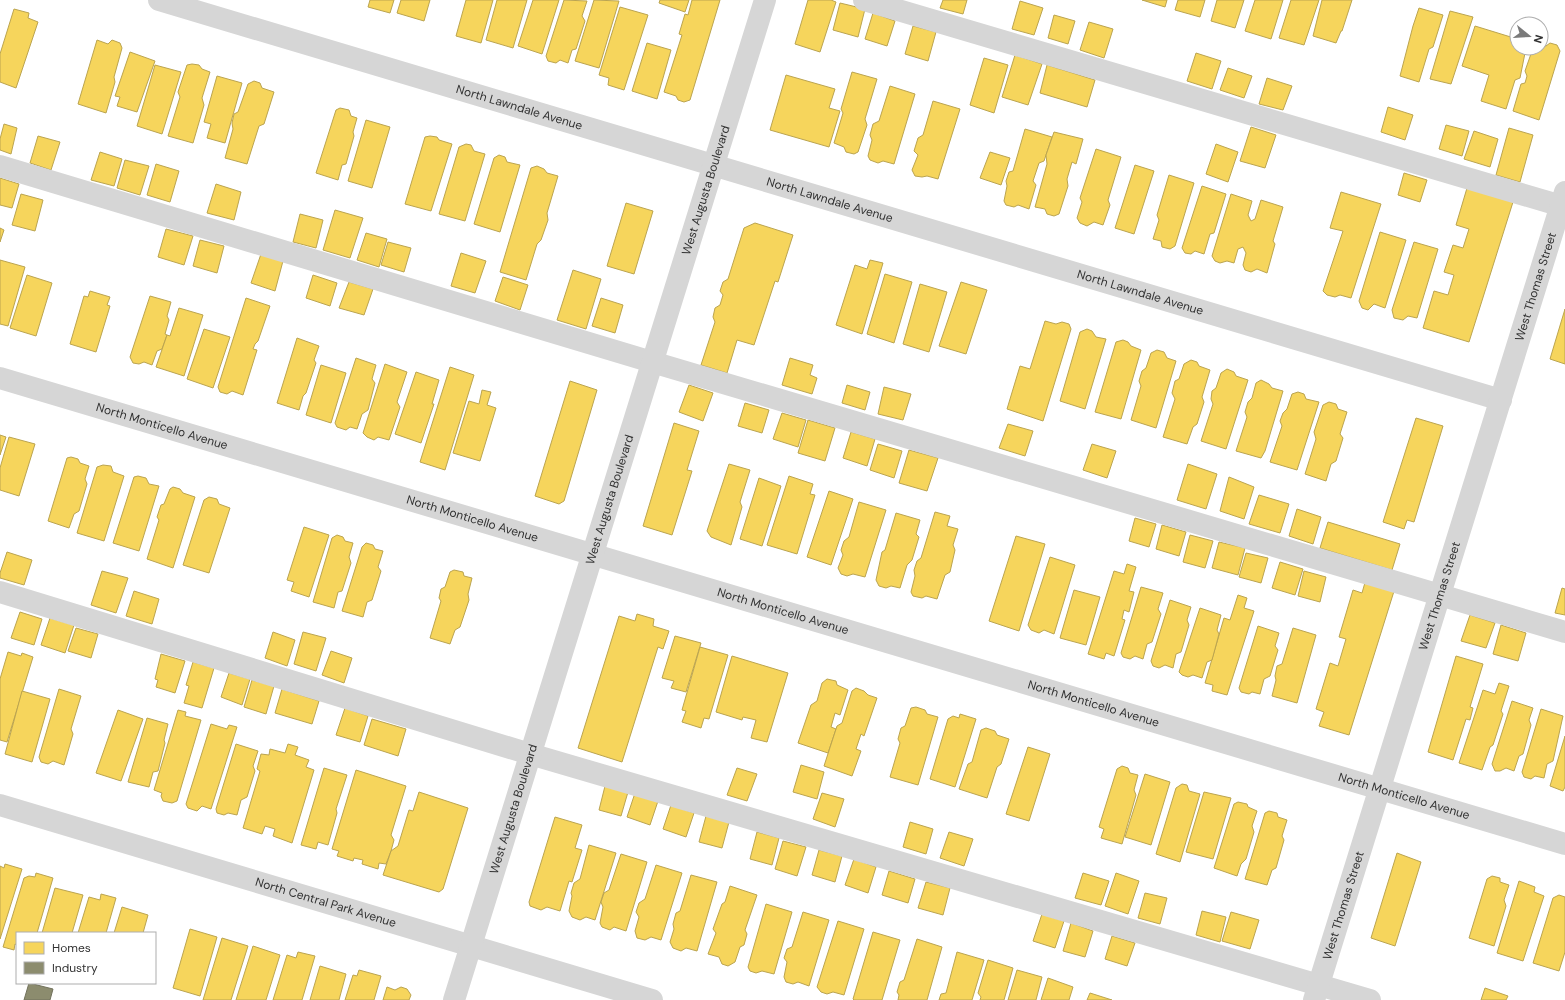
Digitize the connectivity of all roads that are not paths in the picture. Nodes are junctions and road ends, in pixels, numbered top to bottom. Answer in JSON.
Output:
{"nodes":[{"id":1,"x":160,"y":0,"type":"edge"},
{"id":2,"x":765,"y":0,"type":"edge"},
{"id":3,"x":864,"y":0,"type":"edge"},
{"id":4,"x":0,"y":166,"type":"edge"},
{"id":5,"x":714,"y":166,"type":"junction"},
{"id":6,"x":1564,"y":202,"type":"edge"},
{"id":7,"x":652,"y":362,"type":"junction"},
{"id":8,"x":0,"y":378,"type":"edge"},
{"id":9,"x":1501,"y":400,"type":"junction"},
{"id":10,"x":592,"y":555,"type":"junction"},
{"id":11,"x":0,"y":592,"type":"edge"},
{"id":12,"x":1440,"y":594,"type":"junction"},
{"id":13,"x":1565,"y":632,"type":"edge"},
{"id":14,"x":530,"y":754,"type":"junction"},
{"id":15,"x":1379,"y":789,"type":"junction"},
{"id":16,"x":0,"y":805,"type":"edge"},
{"id":17,"x":1565,"y":844,"type":"edge"},
{"id":18,"x":470,"y":946,"type":"junction"},
{"id":19,"x":1316,"y":992,"type":"edge"},
{"id":20,"x":454,"y":1000,"type":"edge"},
{"id":21,"x":652,"y":1000,"type":"edge"},
{"id":22,"x":1370,"y":1000,"type":"edge"}],
"edges":[{"from":1,"to":5,"type":"street","name":"North Lawndale Avenue"},
{"from":2,"to":5,"type":"street","name":"West Augusta Boulevard"},
{"from":3,"to":6,"type":"street"},
{"from":4,"to":7,"type":"street"},
{"from":5,"to":7,"type":"street","name":"West Augusta Boulevard"},
{"from":5,"to":9,"type":"street","name":"North Lawndale Avenue"},
{"from":6,"to":9,"type":"street","name":"West Thomas Street"},
{"from":7,"to":10,"type":"street","name":"West Augusta Boulevard"},
{"from":7,"to":12,"type":"street"},
{"from":8,"to":10,"type":"street","name":"North Monticello Avenue"},
{"from":9,"to":12,"type":"street","name":"West Thomas Street"},
{"from":10,"to":14,"type":"street","name":"West Augusta Boulevard"},
{"from":10,"to":15,"type":"street","name":"North Monticello Avenue"},
{"from":11,"to":14,"type":"street"},
{"from":12,"to":13,"type":"street"},
{"from":12,"to":15,"type":"street","name":"West Thomas Street"},
{"from":14,"to":18,"type":"street","name":"West Augusta Boulevard"},
{"from":14,"to":19,"type":"street"},
{"from":15,"to":17,"type":"street","name":"North Monticello Avenue"},
{"from":15,"to":19,"type":"street","name":"West Thomas Street"},
{"from":16,"to":18,"type":"street","name":"North Central Park Avenue"},
{"from":18,"to":20,"type":"street","name":"West Augusta Boulevard"},
{"from":18,"to":21,"type":"street","name":"North Central Park Avenue"},
{"from":19,"to":22,"type":"street"}]}
